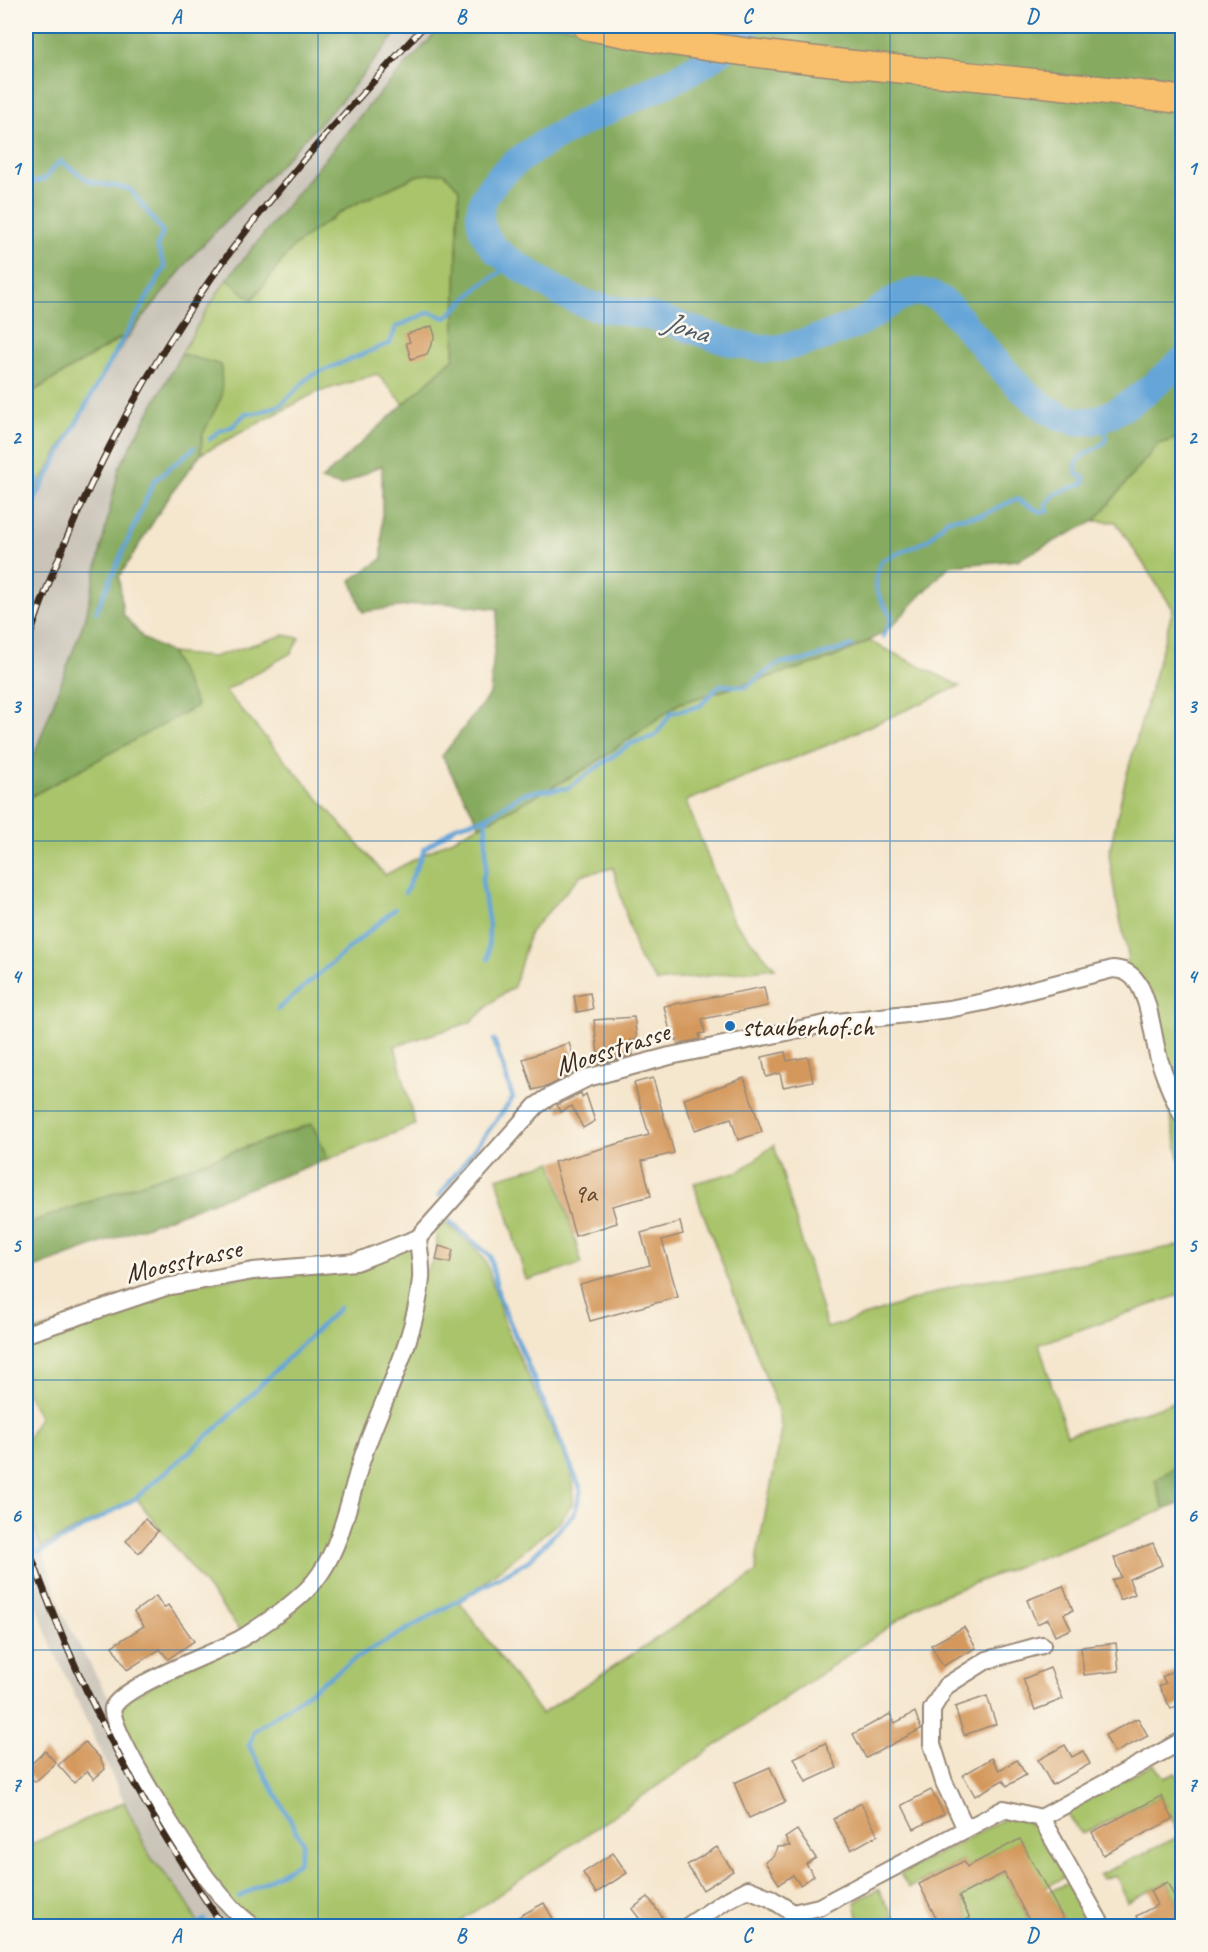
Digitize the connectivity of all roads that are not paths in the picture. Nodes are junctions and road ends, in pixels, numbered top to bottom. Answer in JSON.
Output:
{"nodes":[{"id":1,"x":587,"y":26,"type":"edge"},
{"id":2,"x":1182,"y":100,"type":"edge"},
{"id":3,"x":1182,"y":1115,"type":"edge"},
{"id":4,"x":418,"y":1238,"type":"junction"},
{"id":5,"x":26,"y":1334,"type":"edge"},
{"id":6,"x":1042,"y":1645,"type":"dead end"},
{"id":7,"x":1182,"y":1741,"type":"edge"},
{"id":8,"x":1041,"y":1818,"type":"junction"},
{"id":9,"x":966,"y":1829,"type":"junction"},
{"id":10,"x":253,"y":1926,"type":"edge"},
{"id":11,"x":688,"y":1926,"type":"edge"},
{"id":12,"x":1102,"y":1926,"type":"edge"}],
"edges":[{"from":1,"to":2,"type":"highway"},
{"from":3,"to":4,"type":"street","name":"Moosstrasse"},
{"from":4,"to":5,"type":"street","name":"Moosstrasse"},
{"from":4,"to":10,"type":"street"},
{"from":6,"to":9,"type":"street"},
{"from":7,"to":8,"type":"street"},
{"from":8,"to":9,"type":"street"},
{"from":8,"to":12,"type":"street"},
{"from":9,"to":11,"type":"street"}]}
